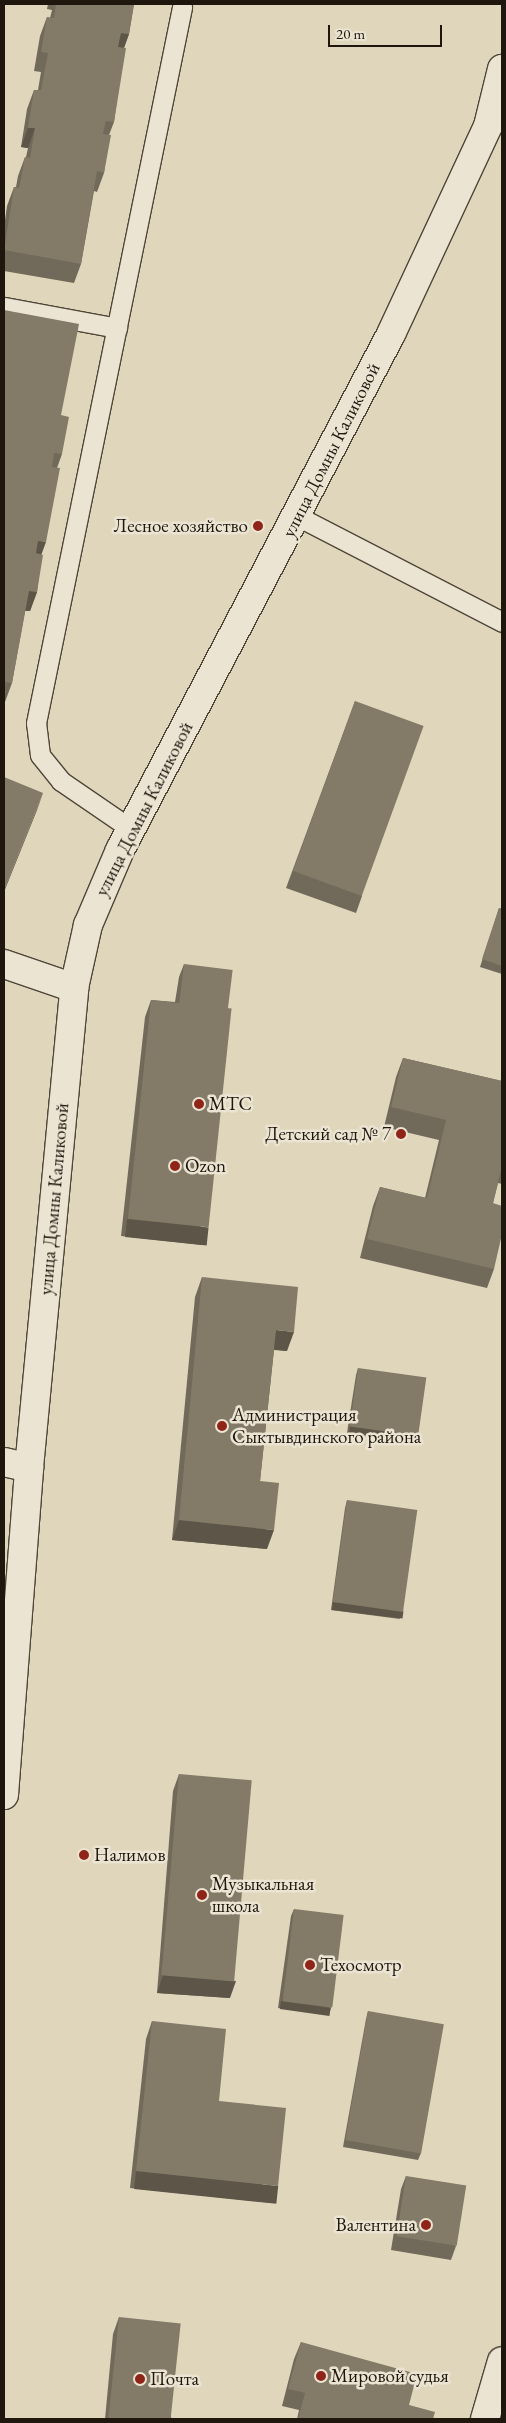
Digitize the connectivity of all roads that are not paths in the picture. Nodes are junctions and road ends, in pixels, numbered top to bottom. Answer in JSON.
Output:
{"nodes":[{"id":1,"x":182,"y":8,"type":"dead end"},
{"id":2,"x":502,"y":69,"type":"edge"},
{"id":3,"x":4,"y":307,"type":"edge"},
{"id":4,"x":116,"y":328,"type":"junction"},
{"id":5,"x":297,"y":516,"type":"junction"},
{"id":6,"x":502,"y":622,"type":"edge"},
{"id":7,"x":130,"y":829,"type":"junction"},
{"id":8,"x":4,"y":964,"type":"edge"},
{"id":9,"x":74,"y":988,"type":"junction"},
{"id":10,"x":17,"y":1465,"type":"edge"},
{"id":11,"x":4,"y":1795,"type":"edge"},
{"id":12,"x":502,"y":2361,"type":"edge"},
{"id":13,"x":485,"y":2419,"type":"edge"}],
"edges":[{"from":1,"to":4,"type":"lane"},
{"from":2,"to":5,"type":"main road","name":"улица Домны Каликовой"},
{"from":3,"to":4,"type":"lane"},
{"from":4,"to":7,"type":"lane"},
{"from":5,"to":6,"type":"lane"},
{"from":5,"to":7,"type":"main road","name":"улица Домны Каликовой"},
{"from":7,"to":9,"type":"main road","name":"улица Домны Каликовой"},
{"from":8,"to":9,"type":"main road"},
{"from":9,"to":10,"type":"main road","name":"улица Домны Каликовой"},
{"from":10,"to":11,"type":"main road","name":"улица Домны Каликовой"},
{"from":12,"to":13,"type":"main road"}]}
